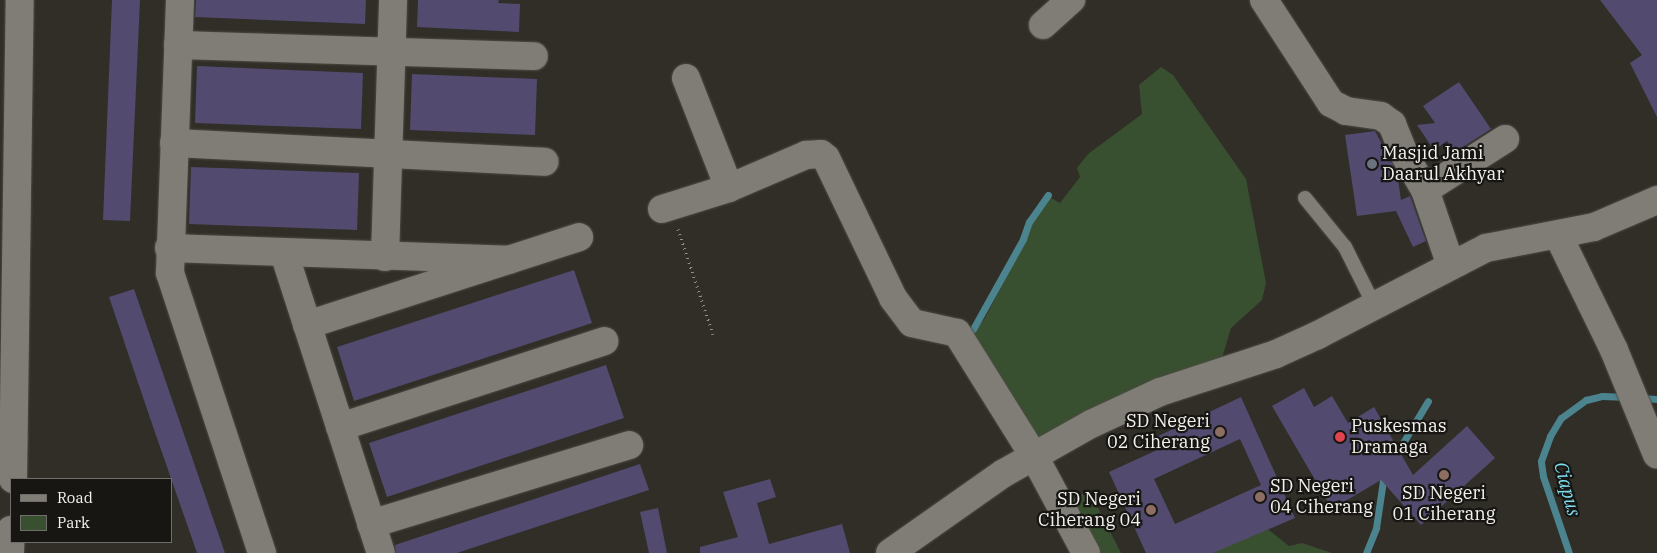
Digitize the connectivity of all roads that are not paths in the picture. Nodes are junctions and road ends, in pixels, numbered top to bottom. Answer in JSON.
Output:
{"nodes":[{"id":1,"x":20,"y":0,"type":"edge"},
{"id":2,"x":180,"y":0,"type":"edge"},
{"id":3,"x":393,"y":0,"type":"edge"},
{"id":4,"x":1071,"y":0,"type":"edge"},
{"id":5,"x":1264,"y":0,"type":"edge"},
{"id":6,"x":1043,"y":25,"type":"dead end"},
{"id":7,"x":178,"y":45,"type":"junction"},
{"id":8,"x":391,"y":52,"type":"junction"},
{"id":9,"x":534,"y":56,"type":"dead end"},
{"id":10,"x":686,"y":78,"type":"dead end"},
{"id":11,"x":1506,"y":139,"type":"dead end"},
{"id":12,"x":174,"y":143,"type":"junction"},
{"id":13,"x":388,"y":154,"type":"junction"},
{"id":14,"x":545,"y":162,"type":"dead end"},
{"id":15,"x":729,"y":188,"type":"junction"},
{"id":16,"x":1425,"y":190,"type":"junction"},
{"id":17,"x":1305,"y":198,"type":"dead end"},
{"id":18,"x":1657,"y":200,"type":"edge"},
{"id":19,"x":667,"y":208,"type":"road end"},
{"id":20,"x":1558,"y":235,"type":"junction"},
{"id":21,"x":579,"y":237,"type":"dead end"},
{"id":22,"x":169,"y":248,"type":"junction"},
{"id":23,"x":284,"y":253,"type":"junction"},
{"id":24,"x":385,"y":257,"type":"junction"},
{"id":25,"x":509,"y":260,"type":"junction"},
{"id":26,"x":1451,"y":266,"type":"junction"},
{"id":27,"x":1374,"y":305,"type":"junction"},
{"id":28,"x":307,"y":325,"type":"junction"},
{"id":29,"x":604,"y":341,"type":"dead end"},
{"id":30,"x":8,"y":399,"type":"edge"},
{"id":31,"x":340,"y":427,"type":"junction"},
{"id":32,"x":1653,"y":440,"type":"edge"},
{"id":33,"x":629,"y":444,"type":"dead end"},
{"id":34,"x":1034,"y":456,"type":"junction"},
{"id":35,"x":13,"y":478,"type":"edge"},
{"id":36,"x":371,"y":524,"type":"junction"},
{"id":37,"x":262,"y":553,"type":"edge"},
{"id":38,"x":380,"y":553,"type":"edge"},
{"id":39,"x":890,"y":553,"type":"edge"},
{"id":40,"x":1086,"y":553,"type":"edge"}],
"edges":[{"from":1,"to":30,"type":"street"},
{"from":2,"to":7,"type":"street"},
{"from":3,"to":8,"type":"street"},
{"from":4,"to":6,"type":"street"},
{"from":5,"to":16,"type":"street"},
{"from":7,"to":8,"type":"street"},
{"from":7,"to":12,"type":"street"},
{"from":8,"to":9,"type":"street"},
{"from":8,"to":13,"type":"street"},
{"from":10,"to":15,"type":"street"},
{"from":11,"to":16,"type":"street"},
{"from":12,"to":13,"type":"street"},
{"from":12,"to":22,"type":"street"},
{"from":13,"to":14,"type":"street"},
{"from":13,"to":24,"type":"street"},
{"from":15,"to":19,"type":"street"},
{"from":15,"to":34,"type":"street"},
{"from":16,"to":26,"type":"street"},
{"from":17,"to":27,"type":"lane"},
{"from":18,"to":20,"type":"street"},
{"from":20,"to":26,"type":"street"},
{"from":20,"to":32,"type":"street"},
{"from":21,"to":25,"type":"street"},
{"from":22,"to":23,"type":"street"},
{"from":22,"to":37,"type":"street"},
{"from":23,"to":24,"type":"street"},
{"from":23,"to":28,"type":"street"},
{"from":24,"to":25,"type":"street"},
{"from":25,"to":28,"type":"street"},
{"from":26,"to":27,"type":"street"},
{"from":27,"to":34,"type":"street"},
{"from":28,"to":31,"type":"street"},
{"from":29,"to":31,"type":"street"},
{"from":30,"to":35,"type":"street"},
{"from":31,"to":36,"type":"street"},
{"from":33,"to":36,"type":"street"},
{"from":34,"to":39,"type":"street"},
{"from":34,"to":40,"type":"street"},
{"from":36,"to":38,"type":"street"}]}
